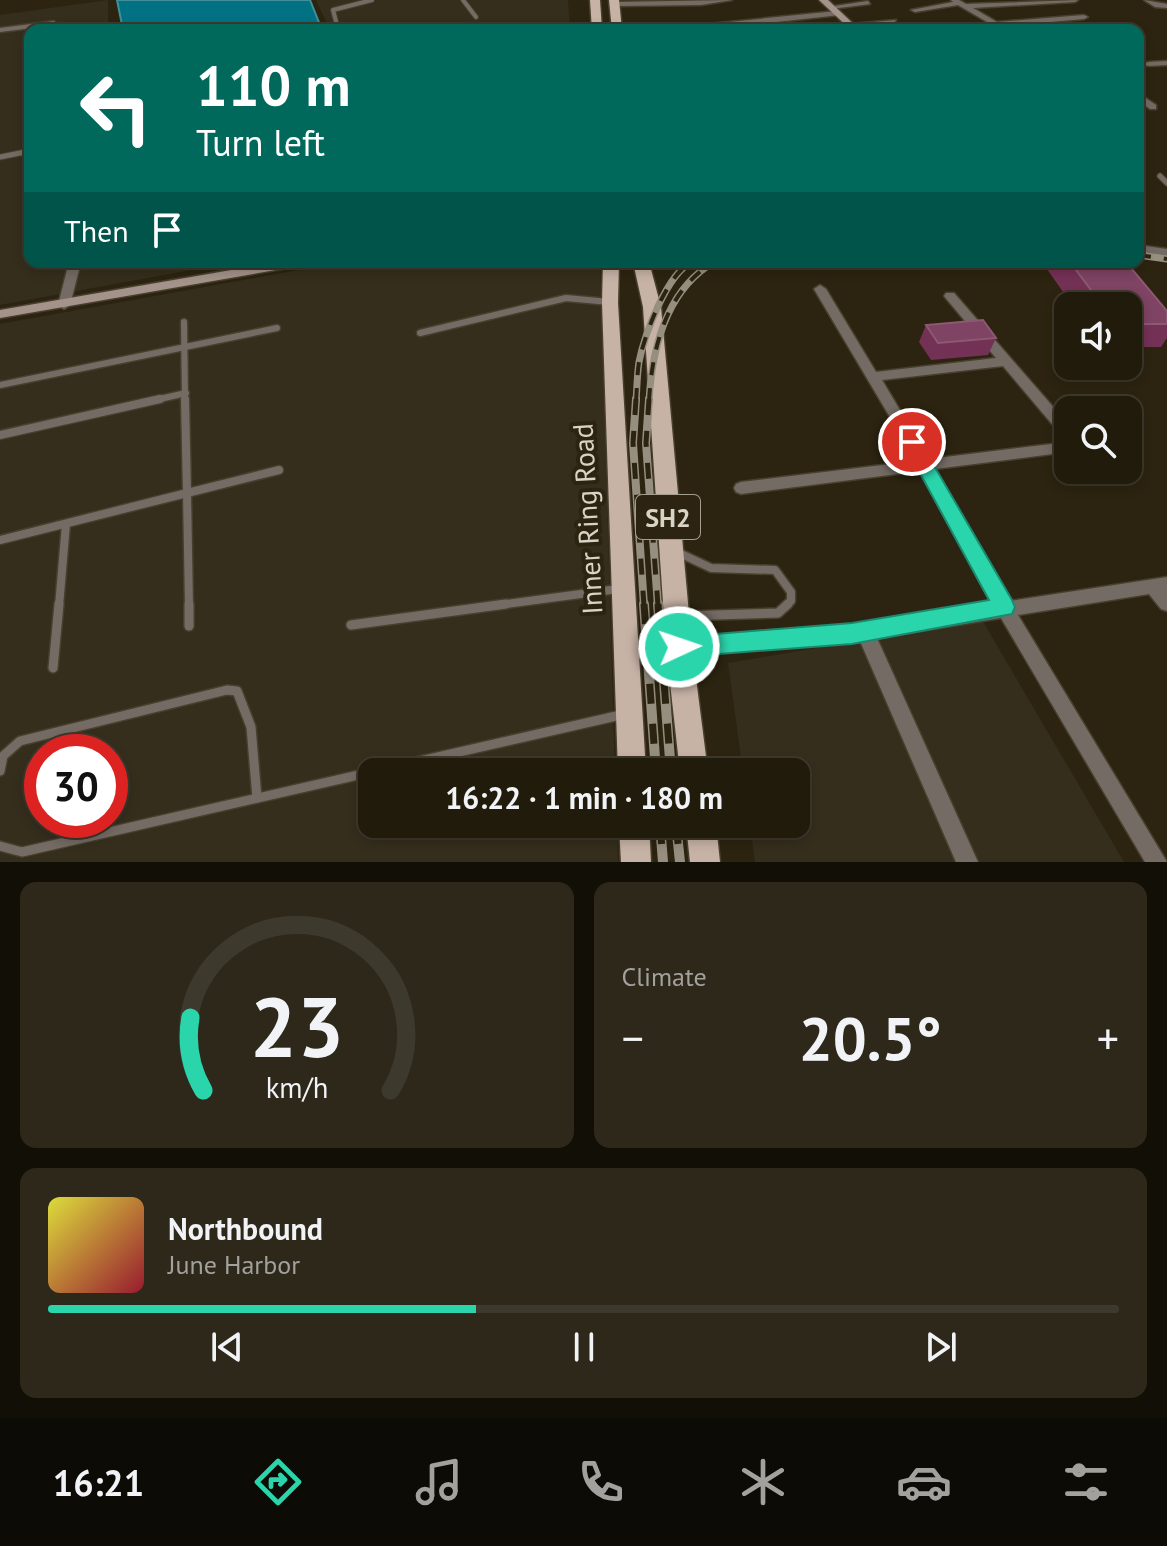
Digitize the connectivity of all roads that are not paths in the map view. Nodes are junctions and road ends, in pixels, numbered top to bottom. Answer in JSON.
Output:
{"nodes":[{"id":1,"x":372,"y":0,"type":"edge"},
{"id":2,"x":463,"y":0,"type":"edge"},
{"id":3,"x":595,"y":0,"type":"edge"},
{"id":4,"x":729,"y":0,"type":"edge"},
{"id":5,"x":1075,"y":0,"type":"edge"},
{"id":6,"x":1147,"y":0,"type":"edge"},
{"id":7,"x":614,"y":2,"type":"edge"},
{"id":8,"x":868,"y":3,"type":"dead end"},
{"id":9,"x":960,"y":3,"type":"edge"},
{"id":10,"x":829,"y":4,"type":"edge"},
{"id":11,"x":1167,"y":6,"type":"edge"},
{"id":12,"x":915,"y":10,"type":"dead end"},
{"id":13,"x":476,"y":17,"type":"dead end"},
{"id":14,"x":1084,"y":17,"type":"dead end"},
{"id":15,"x":893,"y":22,"type":"dead end"},
{"id":16,"x":54,"y":23,"type":"dead end"},
{"id":17,"x":46,"y":24,"type":"edge"},
{"id":18,"x":337,"y":24,"type":"edge"},
{"id":19,"x":597,"y":24,"type":"edge"},
{"id":20,"x":616,"y":24,"type":"edge"},
{"id":21,"x":720,"y":24,"type":"edge"},
{"id":22,"x":849,"y":24,"type":"edge"},
{"id":23,"x":880,"y":24,"type":"edge"},
{"id":24,"x":998,"y":24,"type":"edge"},
{"id":25,"x":1027,"y":24,"type":"edge"},
{"id":26,"x":24,"y":27,"type":"edge"},
{"id":27,"x":0,"y":30,"type":"edge"},
{"id":28,"x":1167,"y":63,"type":"edge"},
{"id":29,"x":1148,"y":64,"type":"dead end"},
{"id":30,"x":1144,"y":100,"type":"edge"},
{"id":31,"x":1153,"y":107,"type":"dead end"},
{"id":32,"x":24,"y":152,"type":"edge"},
{"id":33,"x":0,"y":157,"type":"edge"},
{"id":34,"x":1160,"y":176,"type":"dead end"},
{"id":35,"x":1167,"y":183,"type":"edge"},
{"id":36,"x":1144,"y":250,"type":"edge"},
{"id":37,"x":1167,"y":253,"type":"edge"},
{"id":38,"x":73,"y":268,"type":"edge"},
{"id":39,"x":266,"y":268,"type":"edge"},
{"id":40,"x":611,"y":268,"type":"edge"},
{"id":41,"x":642,"y":268,"type":"edge"},
{"id":42,"x":820,"y":289,"type":"dead end"},
{"id":43,"x":950,"y":296,"type":"dead end"},
{"id":44,"x":610,"y":303,"type":"junction"},
{"id":45,"x":64,"y":305,"type":"junction"},
{"id":46,"x":0,"y":314,"type":"edge"},
{"id":47,"x":184,"y":322,"type":"dead end"},
{"id":48,"x":277,"y":328,"type":"dead end"},
{"id":49,"x":420,"y":333,"type":"dead end"},
{"id":50,"x":185,"y":347,"type":"junction"},
{"id":51,"x":1005,"y":361,"type":"junction"},
{"id":52,"x":873,"y":377,"type":"junction"},
{"id":53,"x":0,"y":385,"type":"edge"},
{"id":54,"x":186,"y":393,"type":"junction"},
{"id":55,"x":1054,"y":417,"type":"edge"},
{"id":56,"x":0,"y":435,"type":"edge"},
{"id":57,"x":1054,"y":449,"type":"edge"},
{"id":58,"x":925,"y":464,"type":"junction"},
{"id":59,"x":279,"y":470,"type":"dead end"},
{"id":60,"x":741,"y":488,"type":"dead end"},
{"id":61,"x":187,"y":493,"type":"junction"},
{"id":62,"x":66,"y":524,"type":"junction"},
{"id":63,"x":0,"y":540,"type":"edge"},
{"id":64,"x":671,"y":549,"type":"junction"},
{"id":65,"x":1160,"y":585,"type":"edge"},
{"id":66,"x":624,"y":588,"type":"junction"},
{"id":67,"x":1167,"y":604,"type":"edge"},
{"id":68,"x":1004,"y":607,"type":"junction"},
{"id":69,"x":676,"y":616,"type":"junction"},
{"id":70,"x":351,"y":625,"type":"dead end"},
{"id":71,"x":189,"y":626,"type":"dead end"},
{"id":72,"x":865,"y":631,"type":"junction"},
{"id":73,"x":679,"y":647,"type":"junction"},
{"id":74,"x":53,"y":668,"type":"dead end"},
{"id":75,"x":629,"y":713,"type":"junction"},
{"id":76,"x":631,"y":758,"type":"edge"},
{"id":77,"x":692,"y":758,"type":"edge"},
{"id":78,"x":0,"y":771,"type":"edge"},
{"id":79,"x":257,"y":798,"type":"junction"},
{"id":80,"x":635,"y":838,"type":"edge"},
{"id":81,"x":702,"y":838,"type":"edge"},
{"id":82,"x":0,"y":846,"type":"edge"},
{"id":83,"x":636,"y":862,"type":"edge"},
{"id":84,"x":705,"y":862,"type":"edge"},
{"id":85,"x":967,"y":862,"type":"edge"},
{"id":86,"x":1157,"y":862,"type":"edge"}],
"edges":[{"from":1,"to":18,"type":"lane"},
{"from":2,"to":13,"type":"lane"},
{"from":3,"to":19,"type":"main road"},
{"from":4,"to":7,"type":"street"},
{"from":5,"to":9,"type":"street"},
{"from":6,"to":11,"type":"street"},
{"from":7,"to":20,"type":"main road"},
{"from":8,"to":10,"type":"street"},
{"from":9,"to":12,"type":"street"},
{"from":9,"to":24,"type":"street"},
{"from":10,"to":21,"type":"street"},
{"from":10,"to":22,"type":"main road"},
{"from":14,"to":25,"type":"street"},
{"from":15,"to":23,"type":"street"},
{"from":16,"to":17,"type":"street"},
{"from":26,"to":27,"type":"street"},
{"from":28,"to":29,"type":"street"},
{"from":30,"to":31,"type":"street"},
{"from":32,"to":33,"type":"lane"},
{"from":34,"to":35,"type":"lane"},
{"from":36,"to":37,"type":"street"},
{"from":38,"to":45,"type":"street"},
{"from":39,"to":45,"type":"main road"},
{"from":40,"to":44,"type":"main road","name":"Inner Ring Road","number":"SH2"},
{"from":41,"to":64,"type":"main road","number":"SH2"},
{"from":42,"to":52,"type":"street"},
{"from":43,"to":51,"type":"street"},
{"from":44,"to":49,"type":"lane"},
{"from":44,"to":66,"type":"main road","name":"Inner Ring Road","number":"SH2"},
{"from":45,"to":46,"type":"main road"},
{"from":47,"to":50,"type":"lane"},
{"from":48,"to":50,"type":"lane"},
{"from":50,"to":53,"type":"lane"},
{"from":50,"to":54,"type":"lane"},
{"from":51,"to":52,"type":"street"},
{"from":51,"to":55,"type":"street"},
{"from":52,"to":58,"type":"street"},
{"from":54,"to":56,"type":"lane"},
{"from":54,"to":61,"type":"lane"},
{"from":57,"to":58,"type":"street"},
{"from":58,"to":60,"type":"street"},
{"from":58,"to":68,"type":"street"},
{"from":59,"to":61,"type":"lane"},
{"from":61,"to":62,"type":"lane"},
{"from":61,"to":71,"type":"lane"},
{"from":62,"to":63,"type":"lane"},
{"from":62,"to":74,"type":"lane"},
{"from":64,"to":69,"type":"main road","number":"SH2"},
{"from":64,"to":69,"type":"lane"},
{"from":65,"to":67,"type":"street"},
{"from":65,"to":68,"type":"street"},
{"from":66,"to":70,"type":"lane"},
{"from":66,"to":75,"type":"main road","name":"Inner Ring Road","number":"SH2"},
{"from":68,"to":72,"type":"street"},
{"from":68,"to":86,"type":"street"},
{"from":69,"to":73,"type":"main road","number":"SH2"},
{"from":72,"to":73,"type":"street"},
{"from":72,"to":85,"type":"street"},
{"from":73,"to":77,"type":"main road","number":"SH2"},
{"from":75,"to":76,"type":"main road","name":"Inner Ring Road","number":"SH2"},
{"from":75,"to":79,"type":"lane"},
{"from":78,"to":79,"type":"lane"},
{"from":79,"to":82,"type":"lane"},
{"from":80,"to":83,"type":"main road"},
{"from":81,"to":84,"type":"main road"}]}
